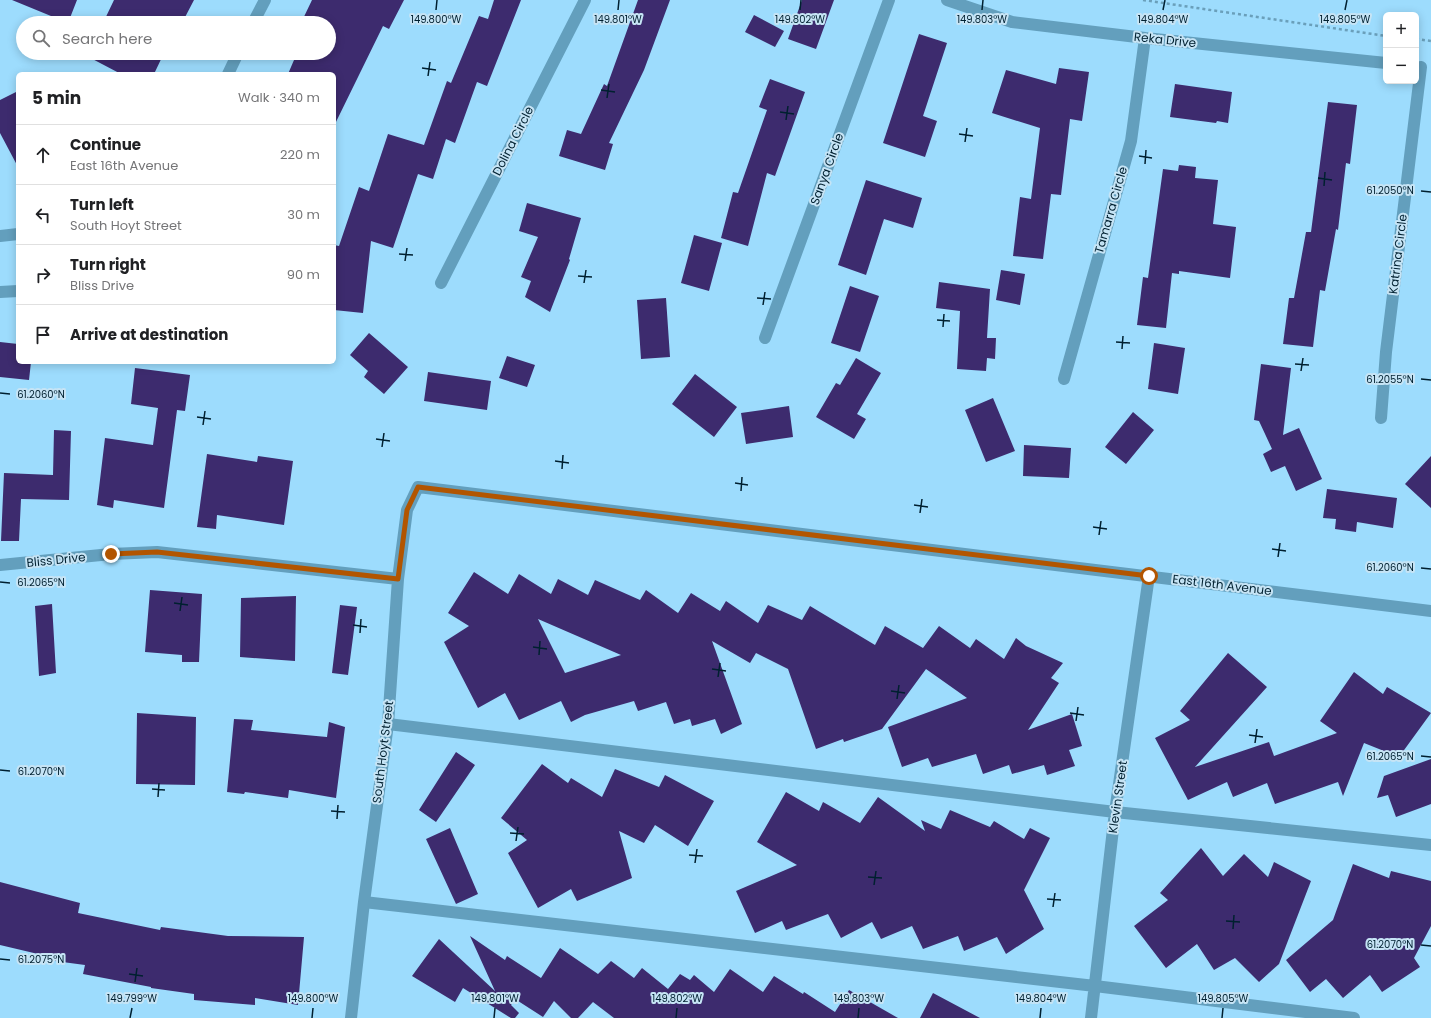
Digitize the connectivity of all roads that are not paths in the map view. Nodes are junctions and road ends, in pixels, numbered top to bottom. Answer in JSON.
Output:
{"nodes":[{"id":1,"x":265,"y":0,"type":"edge"},
{"id":2,"x":585,"y":0,"type":"edge"},
{"id":3,"x":889,"y":0,"type":"edge"},
{"id":4,"x":947,"y":0,"type":"edge"},
{"id":5,"x":257,"y":16,"type":"edge"},
{"id":6,"x":1144,"y":38,"type":"junction"},
{"id":7,"x":235,"y":60,"type":"edge"},
{"id":8,"x":1383,"y":63,"type":"edge"},
{"id":9,"x":1423,"y":67,"type":"edge"},
{"id":10,"x":229,"y":72,"type":"edge"},
{"id":11,"x":16,"y":234,"type":"edge"},
{"id":12,"x":0,"y":236,"type":"edge"},
{"id":13,"x":441,"y":283,"type":"dead end"},
{"id":14,"x":16,"y":291,"type":"edge"},
{"id":15,"x":0,"y":292,"type":"edge"},
{"id":16,"x":766,"y":338,"type":"dead end"},
{"id":17,"x":1064,"y":379,"type":"dead end"},
{"id":18,"x":1381,"y":418,"type":"dead end"},
{"id":19,"x":418,"y":487,"type":"joint"},
{"id":20,"x":0,"y":566,"type":"edge"},
{"id":21,"x":1149,"y":576,"type":"junction"},
{"id":22,"x":398,"y":579,"type":"junction"},
{"id":23,"x":1431,"y":611,"type":"edge"},
{"id":24,"x":388,"y":724,"type":"junction"},
{"id":25,"x":1115,"y":812,"type":"junction"},
{"id":26,"x":1431,"y":845,"type":"edge"},
{"id":27,"x":364,"y":902,"type":"junction"},
{"id":28,"x":1095,"y":986,"type":"junction"},
{"id":29,"x":351,"y":1018,"type":"edge"},
{"id":30,"x":1091,"y":1018,"type":"edge"},
{"id":31,"x":1354,"y":1018,"type":"edge"}],
"edges":[{"from":1,"to":5,"type":"street"},
{"from":2,"to":13,"type":"street","name":"Dolina Circle"},
{"from":3,"to":16,"type":"street","name":"Sanya Circle"},
{"from":4,"to":6,"type":"street","name":"Reka Drive"},
{"from":6,"to":8,"type":"street","name":"Reka Drive"},
{"from":6,"to":17,"type":"street","name":"Tamarra Circle"},
{"from":7,"to":10,"type":"street"},
{"from":9,"to":18,"type":"street","name":"Katrina Circle"},
{"from":11,"to":12,"type":"street"},
{"from":14,"to":15,"type":"street"},
{"from":19,"to":21,"type":"street","name":"East 16th Avenue"},
{"from":19,"to":22,"type":"street","name":"South Hoyt Street"},
{"from":20,"to":22,"type":"street","name":"Bliss Drive"},
{"from":21,"to":23,"type":"street","name":"East 16th Avenue"},
{"from":21,"to":25,"type":"street","name":"Klevin Street"},
{"from":22,"to":24,"type":"street","name":"South Hoyt Street"},
{"from":24,"to":25,"type":"street"},
{"from":24,"to":27,"type":"street","name":"South Hoyt Street"},
{"from":25,"to":26,"type":"street"},
{"from":25,"to":28,"type":"street","name":"Klevin Street"},
{"from":27,"to":28,"type":"street"},
{"from":27,"to":29,"type":"street","name":"South Hoyt Street"},
{"from":28,"to":30,"type":"street","name":"Klevin Street"},
{"from":28,"to":31,"type":"street"}]}
